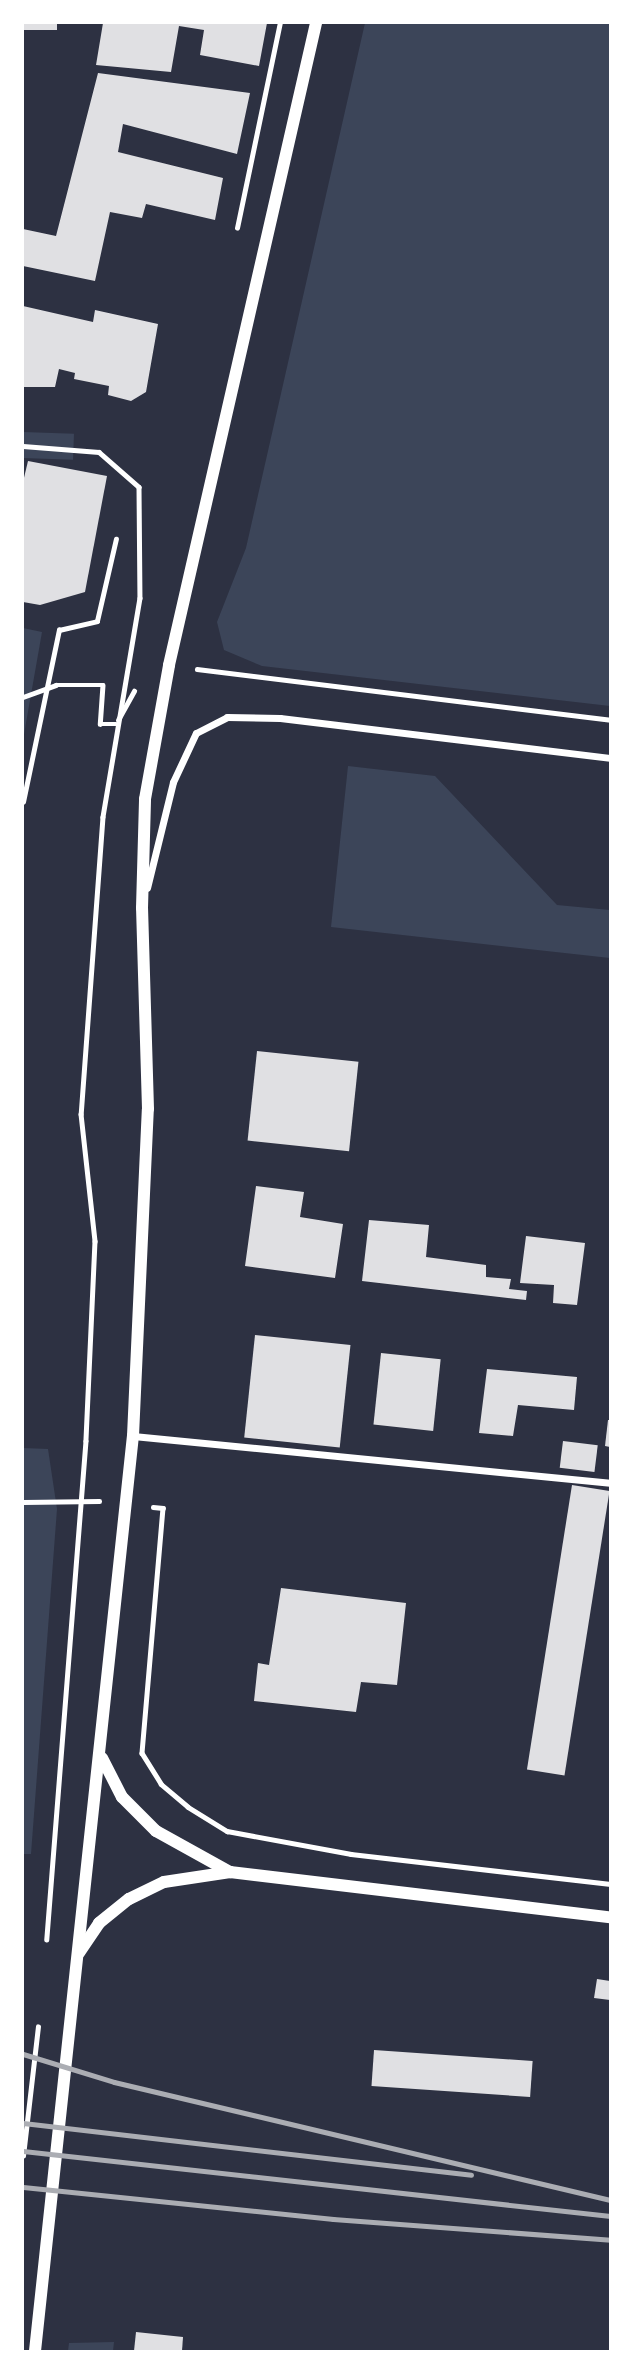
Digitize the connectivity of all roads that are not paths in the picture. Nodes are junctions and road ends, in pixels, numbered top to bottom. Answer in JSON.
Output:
{"nodes":[{"id":1,"x":316,"y":23,"type":"edge"},
{"id":2,"x":610,"y":758,"type":"edge"},
{"id":3,"x":142,"y":908,"type":"junction"},
{"id":4,"x":133,"y":1436,"type":"junction"},
{"id":5,"x":610,"y":1483,"type":"edge"},
{"id":6,"x":102,"y":1758,"type":"junction"},
{"id":7,"x":230,"y":1872,"type":"junction"},
{"id":8,"x":610,"y":1917,"type":"edge"},
{"id":9,"x":77,"y":1956,"type":"junction"},
{"id":10,"x":36,"y":2345,"type":"edge"}],
"edges":[{"from":1,"to":3,"type":"street"},
{"from":2,"to":3,"type":"street"},
{"from":3,"to":4,"type":"street"},
{"from":4,"to":5,"type":"street"},
{"from":4,"to":6,"type":"street"},
{"from":6,"to":7,"type":"street"},
{"from":6,"to":9,"type":"street"},
{"from":7,"to":8,"type":"street"},
{"from":7,"to":9,"type":"street"},
{"from":9,"to":10,"type":"street"}]}
